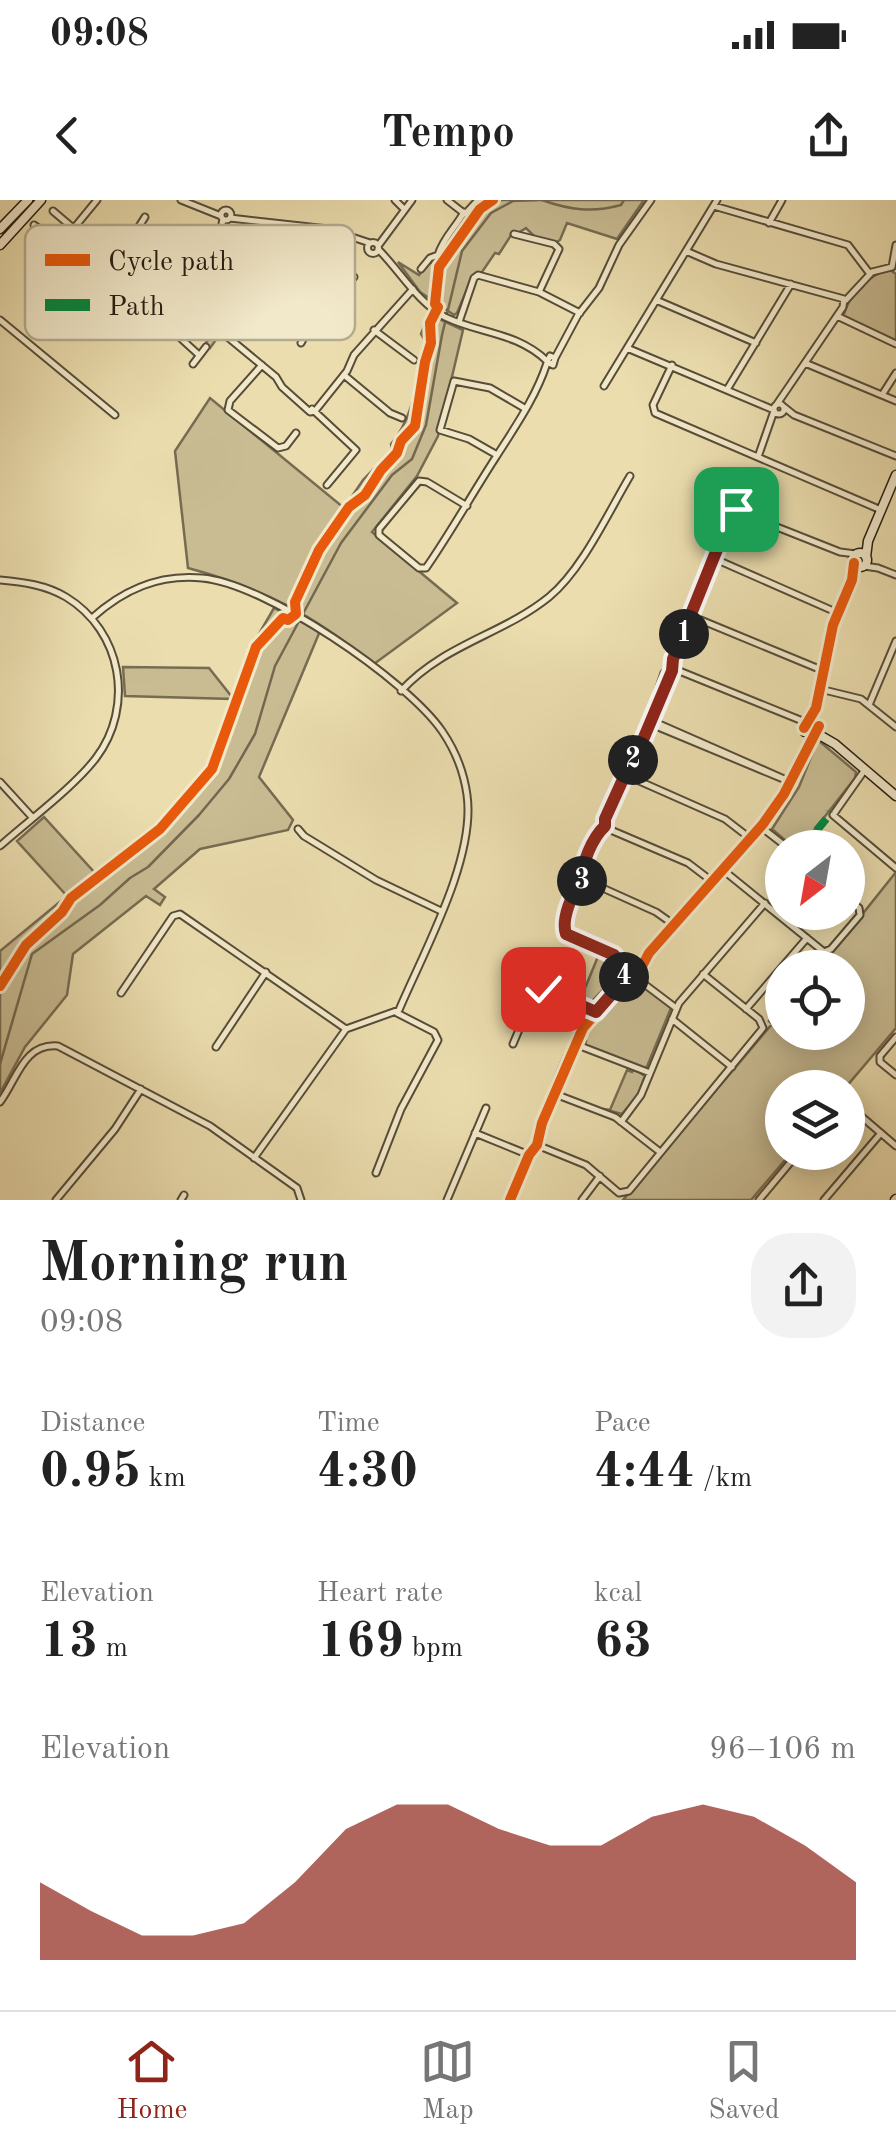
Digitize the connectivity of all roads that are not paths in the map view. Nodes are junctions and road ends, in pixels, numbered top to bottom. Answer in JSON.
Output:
{"nodes":[{"id":1,"x":28,"y":200,"type":"edge"},
{"id":2,"x":41,"y":200,"type":"edge"},
{"id":3,"x":97,"y":200,"type":"edge"},
{"id":4,"x":181,"y":200,"type":"edge"},
{"id":5,"x":412,"y":200,"type":"edge"},
{"id":6,"x":447,"y":200,"type":"edge"},
{"id":7,"x":478,"y":200,"type":"edge"},
{"id":8,"x":651,"y":200,"type":"edge"},
{"id":9,"x":782,"y":200,"type":"edge"},
{"id":10,"x":396,"y":201,"type":"edge"},
{"id":11,"x":717,"y":204,"type":"edge"},
{"id":12,"x":405,"y":208,"type":"junction"},
{"id":13,"x":53,"y":210,"type":"dead end"},
{"id":14,"x":462,"y":212,"type":"junction"},
{"id":15,"x":227,"y":215,"type":"junction"},
{"id":16,"x":144,"y":218,"type":"dead end"},
{"id":17,"x":770,"y":223,"type":"junction"},
{"id":18,"x":70,"y":225,"type":"edge"},
{"id":19,"x":76,"y":225,"type":"edge"},
{"id":20,"x":140,"y":225,"type":"edge"},
{"id":21,"x":224,"y":225,"type":"edge"},
{"id":22,"x":304,"y":225,"type":"edge"},
{"id":23,"x":0,"y":229,"type":"edge"},
{"id":24,"x":514,"y":234,"type":"dead end"},
{"id":25,"x":355,"y":238,"type":"edge"},
{"id":26,"x":0,"y":246,"type":"edge"},
{"id":27,"x":896,"y":246,"type":"edge"},
{"id":28,"x":373,"y":247,"type":"junction"},
{"id":29,"x":687,"y":249,"type":"junction"},
{"id":30,"x":421,"y":269,"type":"dead end"},
{"id":31,"x":871,"y":273,"type":"junction"},
{"id":32,"x":790,"y":283,"type":"junction"},
{"id":33,"x":414,"y":290,"type":"junction"},
{"id":34,"x":540,"y":292,"type":"junction"},
{"id":35,"x":659,"y":299,"type":"junction"},
{"id":36,"x":845,"y":300,"type":"junction"},
{"id":37,"x":579,"y":314,"type":"junction"},
{"id":38,"x":837,"y":316,"type":"junction"},
{"id":39,"x":0,"y":320,"type":"edge"},
{"id":40,"x":458,"y":321,"type":"junction"},
{"id":41,"x":374,"y":330,"type":"junction"},
{"id":42,"x":183,"y":340,"type":"edge"},
{"id":43,"x":232,"y":340,"type":"edge"},
{"id":44,"x":302,"y":340,"type":"edge"},
{"id":45,"x":300,"y":343,"type":"dead end"},
{"id":46,"x":896,"y":344,"type":"edge"},
{"id":47,"x":755,"y":345,"type":"junction"},
{"id":48,"x":628,"y":346,"type":"junction"},
{"id":49,"x":206,"y":347,"type":"dead end"},
{"id":50,"x":199,"y":354,"type":"junction"},
{"id":51,"x":414,"y":360,"type":"dead end"},
{"id":52,"x":550,"y":360,"type":"junction"},
{"id":53,"x":806,"y":362,"type":"junction"},
{"id":54,"x":194,"y":364,"type":"dead end"},
{"id":55,"x":671,"y":364,"type":"junction"},
{"id":56,"x":262,"y":365,"type":"junction"},
{"id":57,"x":896,"y":373,"type":"edge"},
{"id":58,"x":344,"y":375,"type":"junction"},
{"id":59,"x":604,"y":386,"type":"dead end"},
{"id":60,"x":730,"y":389,"type":"junction"},
{"id":61,"x":883,"y":396,"type":"junction"},
{"id":62,"x":896,"y":401,"type":"edge"},
{"id":63,"x":526,"y":408,"type":"junction"},
{"id":64,"x":778,"y":409,"type":"junction"},
{"id":65,"x":312,"y":410,"type":"junction"},
{"id":66,"x":114,"y":415,"type":"dead end"},
{"id":67,"x":402,"y":418,"type":"dead end"},
{"id":68,"x":296,"y":433,"type":"dead end"},
{"id":69,"x":495,"y":454,"type":"junction"},
{"id":70,"x":759,"y":456,"type":"junction"},
{"id":71,"x":896,"y":457,"type":"edge"},
{"id":72,"x":896,"y":475,"type":"edge"},
{"id":73,"x":630,"y":476,"type":"dead end"},
{"id":74,"x":328,"y":485,"type":"dead end"},
{"id":75,"x":466,"y":507,"type":"junction"},
{"id":76,"x":882,"y":509,"type":"junction"},
{"id":77,"x":860,"y":560,"type":"junction"},
{"id":78,"x":712,"y":561,"type":"junction"},
{"id":79,"x":896,"y":575,"type":"edge"},
{"id":80,"x":0,"y":580,"type":"edge"},
{"id":81,"x":838,"y":613,"type":"junction"},
{"id":82,"x":692,"y":614,"type":"junction"},
{"id":83,"x":92,"y":618,"type":"junction"},
{"id":84,"x":896,"y":640,"type":"edge"},
{"id":85,"x":824,"y":669,"type":"junction"},
{"id":86,"x":672,"y":670,"type":"junction"},
{"id":87,"x":820,"y":690,"type":"junction"},
{"id":88,"x":402,"y":692,"type":"junction"},
{"id":89,"x":867,"y":703,"type":"junction"},
{"id":90,"x":648,"y":723,"type":"junction"},
{"id":91,"x":811,"y":727,"type":"junction"},
{"id":92,"x":896,"y":727,"type":"edge"},
{"id":93,"x":867,"y":772,"type":"junction"},
{"id":94,"x":629,"y":775,"type":"junction"},
{"id":95,"x":0,"y":782,"type":"edge"},
{"id":96,"x":791,"y":782,"type":"junction"},
{"id":97,"x":896,"y":796,"type":"edge"},
{"id":98,"x":32,"y":817,"type":"junction"},
{"id":99,"x":606,"y":826,"type":"junction"},
{"id":100,"x":762,"y":826,"type":"junction"},
{"id":101,"x":298,"y":829,"type":"dead end"},
{"id":102,"x":767,"y":830,"type":"edge"},
{"id":103,"x":750,"y":840,"type":"junction"},
{"id":104,"x":0,"y":846,"type":"edge"},
{"id":105,"x":725,"y":868,"type":"junction"},
{"id":106,"x":896,"y":868,"type":"edge"},
{"id":107,"x":586,"y":883,"type":"junction"},
{"id":108,"x":712,"y":883,"type":"junction"},
{"id":109,"x":764,"y":902,"type":"junction"},
{"id":110,"x":441,"y":911,"type":"junction"},
{"id":111,"x":673,"y":926,"type":"junction"},
{"id":112,"x":848,"y":930,"type":"edge"},
{"id":113,"x":806,"y":937,"type":"junction"},
{"id":114,"x":633,"y":971,"type":"junction"},
{"id":115,"x":266,"y":972,"type":"junction"},
{"id":116,"x":704,"y":973,"type":"junction"},
{"id":117,"x":122,"y":993,"type":"dead end"},
{"id":118,"x":676,"y":1007,"type":"junction"},
{"id":119,"x":745,"y":1008,"type":"junction"},
{"id":120,"x":397,"y":1013,"type":"junction"},
{"id":121,"x":595,"y":1013,"type":"junction"},
{"id":122,"x":670,"y":1020,"type":"junction"},
{"id":123,"x":346,"y":1029,"type":"junction"},
{"id":124,"x":896,"y":1038,"type":"edge"},
{"id":125,"x":576,"y":1043,"type":"junction"},
{"id":126,"x":513,"y":1044,"type":"dead end"},
{"id":127,"x":216,"y":1046,"type":"dead end"},
{"id":128,"x":731,"y":1068,"type":"junction"},
{"id":129,"x":650,"y":1074,"type":"junction"},
{"id":130,"x":896,"y":1075,"type":"edge"},
{"id":131,"x":140,"y":1090,"type":"junction"},
{"id":132,"x":555,"y":1092,"type":"junction"},
{"id":133,"x":0,"y":1102,"type":"edge"},
{"id":134,"x":486,"y":1108,"type":"dead end"},
{"id":135,"x":865,"y":1119,"type":"edge"},
{"id":136,"x":620,"y":1121,"type":"junction"},
{"id":137,"x":881,"y":1133,"type":"junction"},
{"id":138,"x":477,"y":1134,"type":"junction"},
{"id":139,"x":539,"y":1145,"type":"junction"},
{"id":140,"x":896,"y":1146,"type":"edge"},
{"id":141,"x":524,"y":1154,"type":"junction"},
{"id":142,"x":659,"y":1154,"type":"junction"},
{"id":143,"x":254,"y":1158,"type":"junction"},
{"id":144,"x":784,"y":1170,"type":"edge"},
{"id":145,"x":376,"y":1173,"type":"dead end"},
{"id":146,"x":602,"y":1177,"type":"junction"},
{"id":147,"x":56,"y":1200,"type":"edge"},
{"id":148,"x":300,"y":1200,"type":"edge"},
{"id":149,"x":447,"y":1200,"type":"edge"},
{"id":150,"x":510,"y":1200,"type":"edge"},
{"id":151,"x":582,"y":1200,"type":"edge"},
{"id":152,"x":759,"y":1200,"type":"edge"},
{"id":153,"x":824,"y":1200,"type":"edge"}],
"edges":[{"from":1,"to":23,"type":"street"},
{"from":2,"to":26,"type":"street"},
{"from":3,"to":19,"type":"street"},
{"from":4,"to":15,"type":"street"},
{"from":5,"to":12,"type":"street"},
{"from":6,"to":14,"type":"street"},
{"from":7,"to":14,"type":"street"},
{"from":8,"to":37,"type":"street"},
{"from":9,"to":17,"type":"street"},
{"from":10,"to":12,"type":"street"},
{"from":11,"to":17,"type":"street"},
{"from":11,"to":29,"type":"street"},
{"from":12,"to":28,"type":"street"},
{"from":13,"to":18,"type":"street"},
{"from":14,"to":30,"type":"street"},
{"from":15,"to":21,"type":"street"},
{"from":15,"to":22,"type":"street"},
{"from":16,"to":20,"type":"street"},
{"from":17,"to":31,"type":"street"},
{"from":24,"to":34,"type":"street"},
{"from":25,"to":28,"type":"street"},
{"from":27,"to":31,"type":"street"},
{"from":28,"to":33,"type":"street"},
{"from":29,"to":32,"type":"street"},
{"from":29,"to":35,"type":"street"},
{"from":31,"to":36,"type":"street"},
{"from":32,"to":36,"type":"street"},
{"from":32,"to":47,"type":"street"},
{"from":33,"to":40,"type":"street"},
{"from":33,"to":41,"type":"street"},
{"from":34,"to":37,"type":"street"},
{"from":34,"to":40,"type":"street"},
{"from":35,"to":47,"type":"street"},
{"from":35,"to":48,"type":"street"},
{"from":36,"to":38,"type":"street"},
{"from":37,"to":52,"type":"street"},
{"from":38,"to":46,"type":"street"},
{"from":38,"to":53,"type":"street"},
{"from":39,"to":66,"type":"street"},
{"from":40,"to":52,"type":"street"},
{"from":41,"to":51,"type":"street"},
{"from":41,"to":58,"type":"street"},
{"from":42,"to":50,"type":"street"},
{"from":43,"to":56,"type":"street"},
{"from":44,"to":45,"type":"street"},
{"from":47,"to":60,"type":"street"},
{"from":48,"to":55,"type":"street"},
{"from":48,"to":59,"type":"street"},
{"from":49,"to":50,"type":"street"},
{"from":50,"to":54,"type":"street"},
{"from":52,"to":63,"type":"street"},
{"from":53,"to":61,"type":"street"},
{"from":53,"to":64,"type":"street"},
{"from":55,"to":60,"type":"street"},
{"from":55,"to":70,"type":"street"},
{"from":56,"to":65,"type":"street"},
{"from":56,"to":68,"type":"street"},
{"from":57,"to":61,"type":"street"},
{"from":58,"to":65,"type":"street"},
{"from":58,"to":67,"type":"street"},
{"from":60,"to":64,"type":"street"},
{"from":61,"to":62,"type":"street"},
{"from":63,"to":69,"type":"street"},
{"from":63,"to":69,"type":"street"},
{"from":64,"to":70,"type":"street"},
{"from":64,"to":71,"type":"street"},
{"from":65,"to":74,"type":"street"},
{"from":69,"to":75,"type":"street"},
{"from":70,"to":76,"type":"street"},
{"from":72,"to":76,"type":"street"},
{"from":73,"to":88,"type":"street"},
{"from":75,"to":75,"type":"street"},
{"from":76,"to":77,"type":"street"},
{"from":77,"to":78,"type":"street"},
{"from":77,"to":79,"type":"street"},
{"from":77,"to":81,"type":"street"},
{"from":78,"to":81,"type":"street"},
{"from":78,"to":82,"type":"street"},
{"from":80,"to":83,"type":"street"},
{"from":81,"to":85,"type":"street"},
{"from":82,"to":85,"type":"street"},
{"from":82,"to":86,"type":"street"},
{"from":83,"to":88,"type":"street"},
{"from":83,"to":98,"type":"street"},
{"from":84,"to":89,"type":"street"},
{"from":85,"to":87,"type":"street"},
{"from":86,"to":90,"type":"street"},
{"from":86,"to":91,"type":"street"},
{"from":87,"to":89,"type":"street"},
{"from":87,"to":91,"type":"street"},
{"from":88,"to":110,"type":"street"},
{"from":89,"to":92,"type":"street"},
{"from":90,"to":94,"type":"street"},
{"from":90,"to":96,"type":"street"},
{"from":91,"to":93,"type":"street"},
{"from":91,"to":96,"type":"street"},
{"from":93,"to":97,"type":"street"},
{"from":93,"to":106,"type":"street"},
{"from":94,"to":99,"type":"street"},
{"from":94,"to":103,"type":"street"},
{"from":95,"to":98,"type":"street"},
{"from":96,"to":100,"type":"street"},
{"from":98,"to":104,"type":"street"},
{"from":99,"to":107,"type":"street"},
{"from":99,"to":108,"type":"street"},
{"from":100,"to":102,"type":"street"},
{"from":100,"to":103,"type":"street"},
{"from":101,"to":110,"type":"street"},
{"from":103,"to":105,"type":"street"},
{"from":105,"to":108,"type":"street"},
{"from":105,"to":109,"type":"street"},
{"from":107,"to":111,"type":"street"},
{"from":107,"to":114,"type":"street"},
{"from":108,"to":111,"type":"street"},
{"from":109,"to":113,"type":"street"},
{"from":109,"to":116,"type":"street"},
{"from":110,"to":120,"type":"street"},
{"from":111,"to":114,"type":"street"},
{"from":112,"to":113,"type":"street"},
{"from":113,"to":119,"type":"street"},
{"from":114,"to":118,"type":"street"},
{"from":114,"to":121,"type":"street"},
{"from":115,"to":117,"type":"street"},
{"from":115,"to":123,"type":"street"},
{"from":115,"to":127,"type":"street"},
{"from":116,"to":118,"type":"street"},
{"from":116,"to":119,"type":"street"},
{"from":118,"to":122,"type":"street"},
{"from":119,"to":128,"type":"street"},
{"from":120,"to":123,"type":"street"},
{"from":120,"to":145,"type":"street"},
{"from":121,"to":125,"type":"street"},
{"from":121,"to":126,"type":"street"},
{"from":122,"to":128,"type":"street"},
{"from":122,"to":129,"type":"street"},
{"from":123,"to":143,"type":"street"},
{"from":124,"to":130,"type":"street"},
{"from":125,"to":129,"type":"street"},
{"from":125,"to":132,"type":"street"},
{"from":128,"to":142,"type":"street"},
{"from":129,"to":136,"type":"street"},
{"from":131,"to":133,"type":"street"},
{"from":131,"to":143,"type":"street"},
{"from":131,"to":147,"type":"street"},
{"from":132,"to":136,"type":"street"},
{"from":132,"to":139,"type":"street"},
{"from":134,"to":138,"type":"street"},
{"from":135,"to":137,"type":"street"},
{"from":136,"to":142,"type":"street"},
{"from":137,"to":140,"type":"street"},
{"from":137,"to":153,"type":"street"},
{"from":138,"to":141,"type":"street"},
{"from":138,"to":149,"type":"street"},
{"from":139,"to":141,"type":"street"},
{"from":139,"to":146,"type":"street"},
{"from":141,"to":150,"type":"street"},
{"from":142,"to":146,"type":"street"},
{"from":143,"to":148,"type":"street"},
{"from":144,"to":152,"type":"street"},
{"from":146,"to":151,"type":"street"}]}
